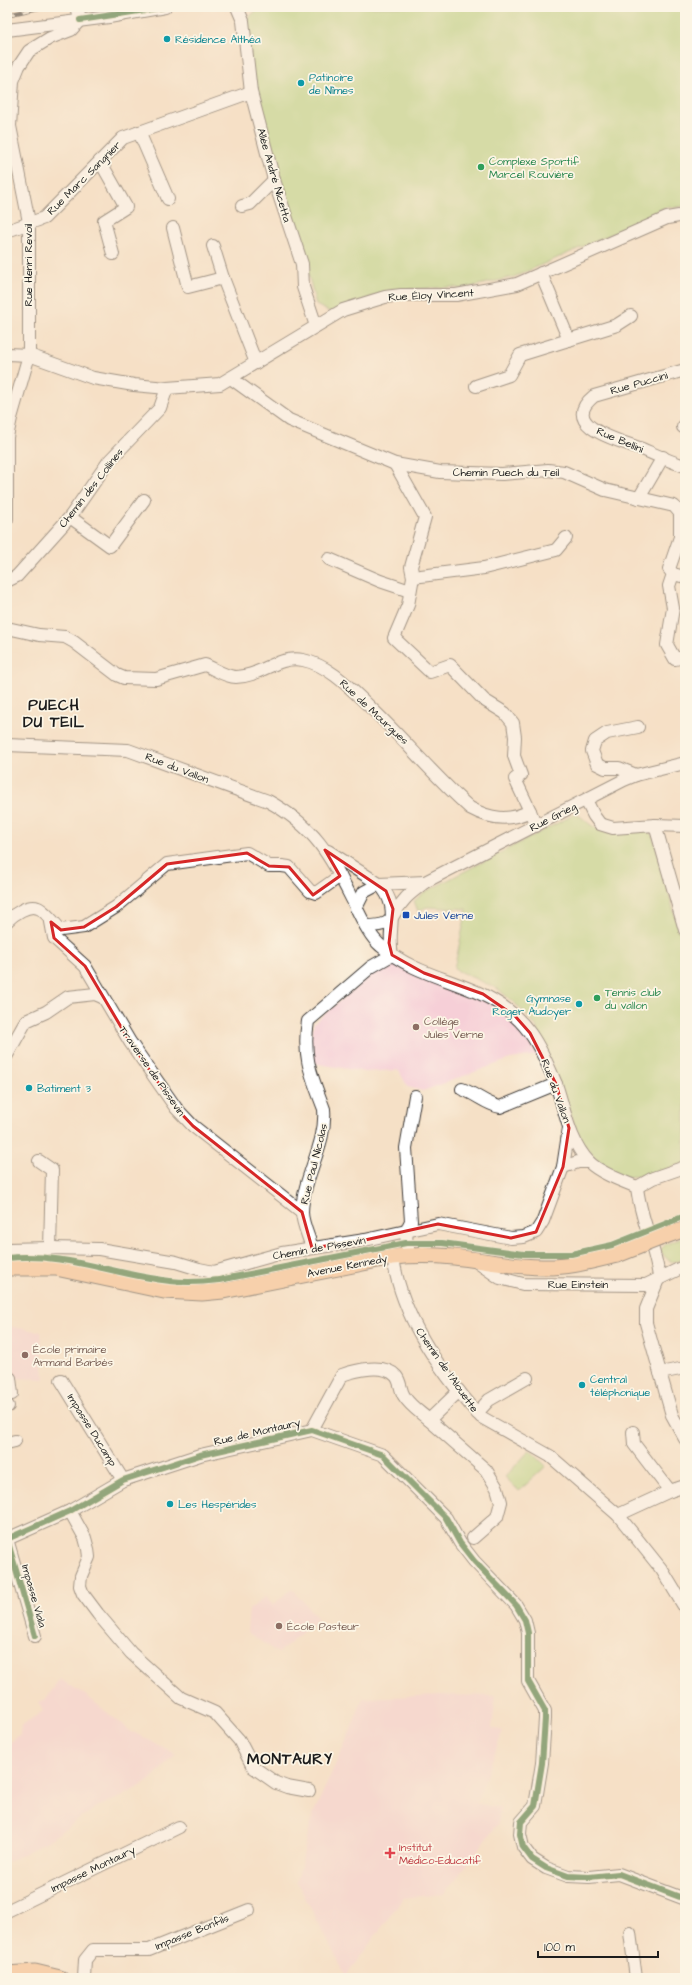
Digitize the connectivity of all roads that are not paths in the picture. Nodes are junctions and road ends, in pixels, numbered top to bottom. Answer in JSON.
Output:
{"nodes":[{"id":1,"x":165,"y":7,"type":"edge"},
{"id":2,"x":237,"y":7,"type":"edge"},
{"id":3,"x":250,"y":7,"type":"edge"},
{"id":4,"x":78,"y":14,"type":"edge"},
{"id":5,"x":243,"y":21,"type":"junction"},
{"id":6,"x":7,"y":30,"type":"edge"},
{"id":7,"x":251,"y":92,"type":"junction"},
{"id":8,"x":139,"y":132,"type":"junction"},
{"id":9,"x":100,"y":161,"type":"junction"},
{"id":10,"x":274,"y":180,"type":"junction"},
{"id":11,"x":168,"y":199,"type":"dead end"},
{"id":12,"x":242,"y":206,"type":"dead end"},
{"id":13,"x":685,"y":215,"type":"edge"},
{"id":14,"x":29,"y":225,"type":"junction"},
{"id":15,"x":173,"y":228,"type":"dead end"},
{"id":16,"x":7,"y":232,"type":"edge"},
{"id":17,"x":213,"y":246,"type":"dead end"},
{"id":18,"x":113,"y":254,"type":"dead end"},
{"id":19,"x":541,"y":273,"type":"junction"},
{"id":20,"x":223,"y":278,"type":"junction"},
{"id":21,"x":631,"y":316,"type":"dead end"},
{"id":22,"x":316,"y":326,"type":"junction"},
{"id":23,"x":569,"y":340,"type":"junction"},
{"id":24,"x":7,"y":354,"type":"edge"},
{"id":25,"x":29,"y":355,"type":"junction"},
{"id":26,"x":256,"y":363,"type":"junction"},
{"id":27,"x":684,"y":370,"type":"edge"},
{"id":28,"x":232,"y":379,"type":"junction"},
{"id":29,"x":476,"y":386,"type":"dead end"},
{"id":30,"x":167,"y":388,"type":"junction"},
{"id":31,"x":594,"y":396,"type":"joint"},
{"id":32,"x":663,"y":457,"type":"junction"},
{"id":33,"x":395,"y":464,"type":"junction"},
{"id":34,"x":685,"y":466,"type":"edge"},
{"id":35,"x":638,"y":498,"type":"junction"},
{"id":36,"x":144,"y":500,"type":"dead end"},
{"id":37,"x":679,"y":505,"type":"edge"},
{"id":38,"x":70,"y":517,"type":"junction"},
{"id":39,"x":7,"y":519,"type":"edge"},
{"id":40,"x":566,"y":538,"type":"dead end"},
{"id":41,"x":329,"y":559,"type":"dead end"},
{"id":42,"x":673,"y":574,"type":"junction"},
{"id":43,"x":412,"y":577,"type":"junction"},
{"id":44,"x":685,"y":577,"type":"edge"},
{"id":45,"x":7,"y":581,"type":"edge"},
{"id":46,"x":410,"y":591,"type":"junction"},
{"id":47,"x":7,"y":628,"type":"edge"},
{"id":48,"x":685,"y":657,"type":"edge"},
{"id":49,"x":638,"y":727,"type":"dead end"},
{"id":50,"x":7,"y":745,"type":"edge"},
{"id":51,"x":685,"y":763,"type":"edge"},
{"id":52,"x":636,"y":775,"type":"junction"},
{"id":53,"x":586,"y":800,"type":"junction"},
{"id":54,"x":530,"y":811,"type":"junction"},
{"id":55,"x":655,"y":825,"type":"junction"},
{"id":56,"x":536,"y":826,"type":"junction"},
{"id":57,"x":685,"y":826,"type":"edge"},
{"id":58,"x":325,"y":850,"type":"junction"},
{"id":59,"x":340,"y":876,"type":"junction"},
{"id":60,"x":425,"y":882,"type":"junction"},
{"id":61,"x":379,"y":884,"type":"junction"},
{"id":62,"x":356,"y":908,"type":"junction"},
{"id":63,"x":7,"y":920,"type":"edge"},
{"id":64,"x":391,"y":920,"type":"junction"},
{"id":65,"x":51,"y":922,"type":"junction"},
{"id":66,"x":366,"y":926,"type":"junction"},
{"id":67,"x":685,"y":930,"type":"edge"},
{"id":68,"x":380,"y":945,"type":"junction"},
{"id":69,"x":392,"y":955,"type":"junction"},
{"id":70,"x":371,"y":967,"type":"junction"},
{"id":71,"x":102,"y":997,"type":"junction"},
{"id":72,"x":7,"y":1055,"type":"edge"},
{"id":73,"x":556,"y":1084,"type":"junction"},
{"id":74,"x":462,"y":1089,"type":"dead end"},
{"id":75,"x":416,"y":1096,"type":"dead end"},
{"id":76,"x":570,"y":1128,"type":"junction"},
{"id":77,"x":39,"y":1161,"type":"dead end"},
{"id":78,"x":589,"y":1162,"type":"junction"},
{"id":79,"x":563,"y":1166,"type":"junction"},
{"id":80,"x":685,"y":1167,"type":"edge"},
{"id":81,"x":637,"y":1187,"type":"junction"},
{"id":82,"x":302,"y":1212,"type":"junction"},
{"id":83,"x":685,"y":1229,"type":"edge"},
{"id":84,"x":406,"y":1230,"type":"junction"},
{"id":85,"x":50,"y":1248,"type":"junction"},
{"id":86,"x":312,"y":1248,"type":"junction"},
{"id":87,"x":7,"y":1249,"type":"edge"},
{"id":88,"x":410,"y":1256,"type":"junction"},
{"id":89,"x":393,"y":1257,"type":"junction"},
{"id":90,"x":473,"y":1260,"type":"junction"},
{"id":91,"x":685,"y":1266,"type":"edge"},
{"id":92,"x":7,"y":1268,"type":"edge"},
{"id":93,"x":660,"y":1278,"type":"junction"},
{"id":94,"x":685,"y":1368,"type":"edge"},
{"id":95,"x":660,"y":1372,"type":"junction"},
{"id":96,"x":7,"y":1378,"type":"edge"},
{"id":97,"x":527,"y":1378,"type":"dead end"},
{"id":98,"x":61,"y":1380,"type":"dead end"},
{"id":99,"x":459,"y":1392,"type":"junction"},
{"id":100,"x":9,"y":1402,"type":"edge"},
{"id":101,"x":477,"y":1413,"type":"junction"},
{"id":102,"x":429,"y":1420,"type":"junction"},
{"id":103,"x":312,"y":1430,"type":"junction"},
{"id":104,"x":633,"y":1432,"type":"dead end"},
{"id":105,"x":685,"y":1439,"type":"edge"},
{"id":106,"x":123,"y":1480,"type":"junction"},
{"id":107,"x":685,"y":1486,"type":"edge"},
{"id":108,"x":670,"y":1491,"type":"junction"},
{"id":109,"x":70,"y":1510,"type":"junction"},
{"id":110,"x":618,"y":1515,"type":"junction"},
{"id":111,"x":473,"y":1538,"type":"dead end"},
{"id":112,"x":7,"y":1539,"type":"edge"},
{"id":113,"x":685,"y":1608,"type":"edge"},
{"id":114,"x":35,"y":1636,"type":"dead end"},
{"id":115,"x":309,"y":1791,"type":"dead end"},
{"id":116,"x":179,"y":1827,"type":"dead end"},
{"id":117,"x":685,"y":1898,"type":"edge"},
{"id":118,"x":248,"y":1910,"type":"dead end"},
{"id":119,"x":7,"y":1911,"type":"edge"},
{"id":120,"x":630,"y":1932,"type":"dead end"},
{"id":121,"x":7,"y":1974,"type":"edge"},
{"id":122,"x":60,"y":1978,"type":"edge"},
{"id":123,"x":84,"y":1978,"type":"edge"},
{"id":124,"x":636,"y":1978,"type":"edge"}],
"edges":[{"from":1,"to":4,"type":"street"},
{"from":2,"to":5,"type":"street","name":"Allée André Nicetta"},
{"from":3,"to":5,"type":"street"},
{"from":4,"to":6,"type":"street"},
{"from":4,"to":14,"type":"street","name":"Rue Henri Revoil"},
{"from":5,"to":7,"type":"street","name":"Allée André Nicetta"},
{"from":7,"to":8,"type":"street","name":"Rue Marc Sangnier"},
{"from":7,"to":10,"type":"street","name":"Allée André Nicetta"},
{"from":8,"to":9,"type":"street","name":"Rue Marc Sangnier"},
{"from":8,"to":11,"type":"street"},
{"from":9,"to":14,"type":"street","name":"Rue Marc Sangnier"},
{"from":9,"to":18,"type":"street"},
{"from":10,"to":12,"type":"street"},
{"from":10,"to":22,"type":"street","name":"Allée André Nicetta"},
{"from":13,"to":19,"type":"street","name":"Rue Éloy Vincent"},
{"from":14,"to":16,"type":"street","name":"Rue Marc Sangnier"},
{"from":14,"to":25,"type":"street","name":"Rue Henri Revoil"},
{"from":15,"to":20,"type":"street"},
{"from":17,"to":20,"type":"street"},
{"from":19,"to":22,"type":"street","name":"Rue Éloy Vincent"},
{"from":19,"to":23,"type":"street"},
{"from":20,"to":26,"type":"street"},
{"from":21,"to":23,"type":"street"},
{"from":22,"to":26,"type":"street","name":"Rue Éloy Vincent"},
{"from":23,"to":29,"type":"street"},
{"from":24,"to":25,"type":"street","name":"Rue Éloy Vincent"},
{"from":25,"to":30,"type":"street","name":"Rue Éloy Vincent"},
{"from":25,"to":39,"type":"street","name":"Rue Henri Revoil"},
{"from":26,"to":28,"type":"street","name":"Rue Éloy Vincent"},
{"from":27,"to":31,"type":"street","name":"Rue Puccini"},
{"from":28,"to":30,"type":"street","name":"Rue Éloy Vincent"},
{"from":28,"to":33,"type":"street","name":"Chemin Puech du Teil"},
{"from":30,"to":38,"type":"street","name":"Chemin des Collines"},
{"from":31,"to":32,"type":"street","name":"Rue Bellini"},
{"from":32,"to":34,"type":"street","name":"Rue Bellini"},
{"from":32,"to":35,"type":"street"},
{"from":33,"to":35,"type":"street","name":"Chemin Puech du Teil"},
{"from":33,"to":43,"type":"street"},
{"from":35,"to":37,"type":"street","name":"Chemin Puech du Teil"},
{"from":36,"to":38,"type":"street"},
{"from":37,"to":42,"type":"street","name":"Chemin Puech du Teil"},
{"from":38,"to":45,"type":"street","name":"Chemin des Collines"},
{"from":40,"to":43,"type":"street"},
{"from":41,"to":46,"type":"street"},
{"from":42,"to":44,"type":"street"},
{"from":42,"to":48,"type":"street","name":"Chemin Puech du Teil"},
{"from":43,"to":46,"type":"street"},
{"from":46,"to":54,"type":"street"},
{"from":47,"to":54,"type":"street","name":"Rue de Mourgues"},
{"from":49,"to":52,"type":"street"},
{"from":50,"to":58,"type":"street","name":"Rue du Vallon"},
{"from":51,"to":52,"type":"street","name":"Rue Grieg"},
{"from":52,"to":53,"type":"street","name":"Rue Grieg"},
{"from":53,"to":55,"type":"street"},
{"from":53,"to":56,"type":"street","name":"Rue Grieg"},
{"from":54,"to":56,"type":"street"},
{"from":55,"to":57,"type":"street"},
{"from":55,"to":67,"type":"street"},
{"from":56,"to":60,"type":"street","name":"Rue Grieg"},
{"from":58,"to":59,"type":"street","name":"Rue du Vallon"},
{"from":58,"to":61,"type":"street","name":"Rue du Vallon"},
{"from":59,"to":62,"type":"street","name":"Rue du Vallon"},
{"from":59,"to":65,"type":"street"},
{"from":60,"to":61,"type":"street","name":"Rue Grieg"},
{"from":60,"to":64,"type":"street","name":"Rue Grieg"},
{"from":61,"to":62,"type":"street"},
{"from":61,"to":64,"type":"street","name":"Rue du Vallon"},
{"from":62,"to":66,"type":"street","name":"Rue du Vallon"},
{"from":63,"to":65,"type":"street"},
{"from":64,"to":66,"type":"street"},
{"from":64,"to":69,"type":"street","name":"Rue du Vallon"},
{"from":65,"to":71,"type":"street","name":"Traverse de Pissevin"},
{"from":66,"to":68,"type":"street","name":"Rue du Vallon"},
{"from":68,"to":69,"type":"street","name":"Rue du Vallon"},
{"from":68,"to":70,"type":"street","name":"Rue Paul Nicolas"},
{"from":69,"to":70,"type":"street","name":"Rue Paul Nicolas"},
{"from":69,"to":73,"type":"street","name":"Rue du Vallon"},
{"from":70,"to":82,"type":"street","name":"Rue Paul Nicolas"},
{"from":71,"to":72,"type":"street"},
{"from":71,"to":82,"type":"street","name":"Traverse de Pissevin"},
{"from":73,"to":74,"type":"street"},
{"from":73,"to":76,"type":"street","name":"Rue du Vallon"},
{"from":75,"to":84,"type":"street"},
{"from":76,"to":78,"type":"street","name":"Rue du Vallon"},
{"from":76,"to":79,"type":"street","name":"Chemin de Pissevin"},
{"from":77,"to":85,"type":"street"},
{"from":78,"to":79,"type":"street"},
{"from":78,"to":81,"type":"street","name":"Rue du Vallon"},
{"from":79,"to":84,"type":"street","name":"Chemin de Pissevin"},
{"from":80,"to":81,"type":"street"},
{"from":81,"to":93,"type":"street"},
{"from":82,"to":86,"type":"street","name":"Rue Paul Nicolas"},
{"from":83,"to":90,"type":"main road","name":"Avenue Kennedy","bridge":true},
{"from":84,"to":86,"type":"street","name":"Chemin de Pissevin"},
{"from":84,"to":88,"type":"street"},
{"from":85,"to":86,"type":"street","name":"Chemin de Pissevin"},
{"from":85,"to":87,"type":"street","name":"Chemin de Pissevin"},
{"from":88,"to":89,"type":"main road","name":"Avenue Kennedy"},
{"from":88,"to":90,"type":"main road","name":"Avenue Kennedy"},
{"from":89,"to":92,"type":"main road","name":"Avenue Kennedy"},
{"from":89,"to":99,"type":"street","name":"Chemin de l'Alouette"},
{"from":90,"to":93,"type":"street","name":"Rue Einstein"},
{"from":91,"to":93,"type":"street","name":"Rue Einstein"},
{"from":93,"to":95,"type":"street"},
{"from":94,"to":95,"type":"street"},
{"from":95,"to":105,"type":"street"},
{"from":96,"to":100,"type":"street"},
{"from":97,"to":101,"type":"street"},
{"from":98,"to":106,"type":"street","name":"Impasse Ducamp"},
{"from":99,"to":101,"type":"street","name":"Chemin de l'Alouette"},
{"from":99,"to":102,"type":"street"},
{"from":101,"to":110,"type":"street","name":"Chemin de l'Alouette"},
{"from":102,"to":103,"type":"street"},
{"from":102,"to":111,"type":"street"},
{"from":103,"to":106,"type":"street","name":"Rue de Montaury"},
{"from":103,"to":117,"type":"street","name":"Rue de Montaury"},
{"from":104,"to":108,"type":"street"},
{"from":106,"to":109,"type":"street","name":"Rue de Montaury"},
{"from":107,"to":108,"type":"street"},
{"from":108,"to":110,"type":"street"},
{"from":109,"to":112,"type":"street","name":"Rue de Montaury"},
{"from":109,"to":115,"type":"street"},
{"from":110,"to":113,"type":"street","name":"Chemin de l'Alouette"},
{"from":112,"to":114,"type":"street","name":"Impasse Viala"},
{"from":116,"to":119,"type":"street","name":"Impasse Montaury"},
{"from":118,"to":123,"type":"street","name":"Impasse Bonfils"},
{"from":120,"to":124,"type":"street"},
{"from":121,"to":122,"type":"main road"}]}
